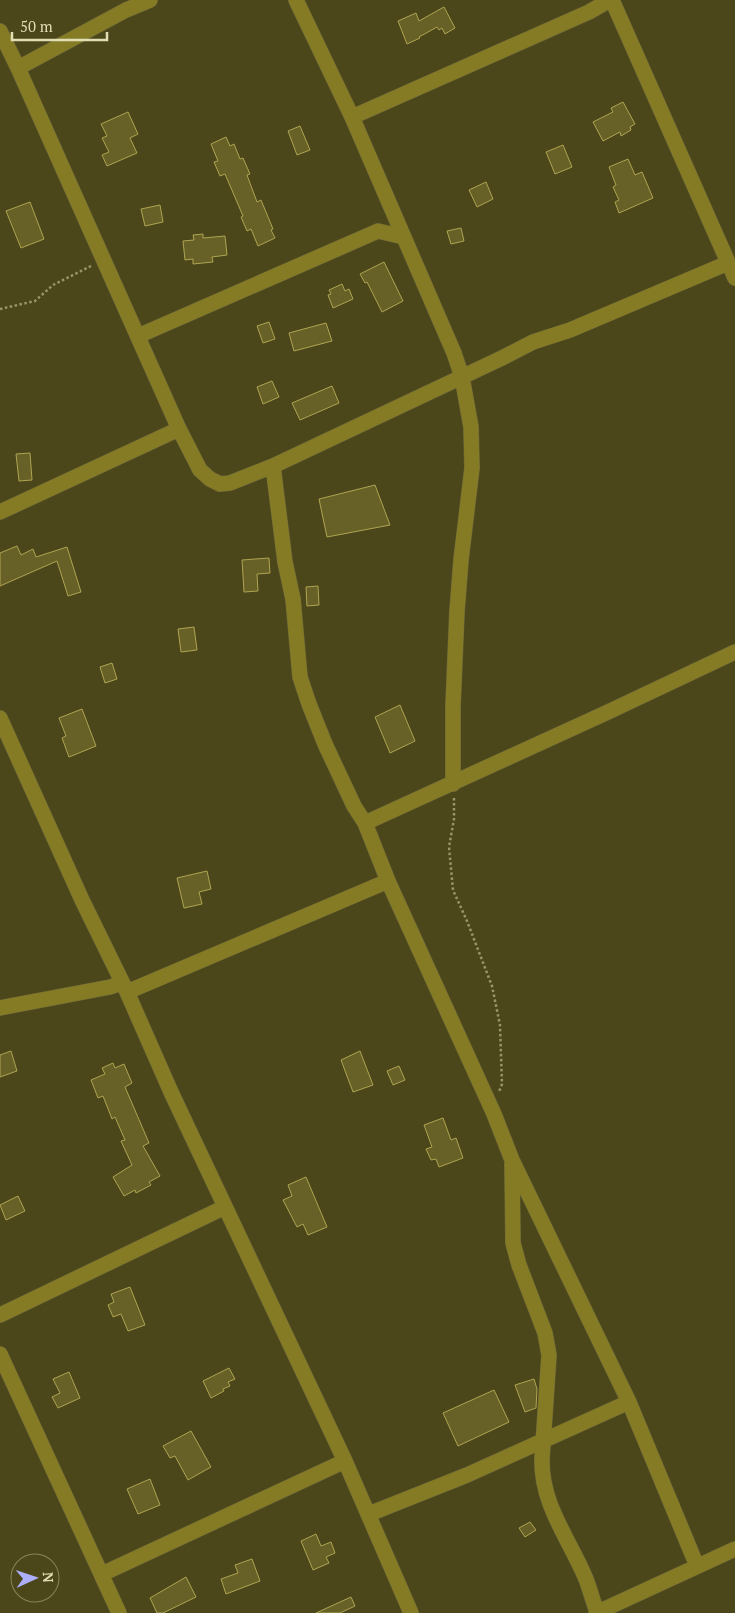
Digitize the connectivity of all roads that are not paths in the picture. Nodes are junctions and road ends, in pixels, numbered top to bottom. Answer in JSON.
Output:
{"nodes":[{"id":1,"x":150,"y":0,"type":"edge"},
{"id":2,"x":296,"y":0,"type":"edge"},
{"id":3,"x":611,"y":0,"type":"edge"},
{"id":4,"x":0,"y":31,"type":"edge"},
{"id":5,"x":18,"y":68,"type":"junction"},
{"id":6,"x":352,"y":117,"type":"junction"},
{"id":7,"x":390,"y":208,"type":"junction"},
{"id":8,"x":378,"y":231,"type":"junction"},
{"id":9,"x":404,"y":237,"type":"junction"},
{"id":10,"x":728,"y":263,"type":"junction"},
{"id":11,"x":735,"y":278,"type":"edge"},
{"id":12,"x":138,"y":336,"type":"junction"},
{"id":13,"x":462,"y":377,"type":"junction"},
{"id":14,"x":179,"y":429,"type":"junction"},
{"id":15,"x":273,"y":466,"type":"junction"},
{"id":16,"x":0,"y":512,"type":"edge"},
{"id":17,"x":735,"y":652,"type":"edge"},
{"id":18,"x":0,"y":718,"type":"edge"},
{"id":19,"x":453,"y":784,"type":"junction"},
{"id":20,"x":365,"y":823,"type":"junction"},
{"id":21,"x":388,"y":881,"type":"junction"},
{"id":22,"x":124,"y":988,"type":"junction"},
{"id":23,"x":0,"y":1008,"type":"edge"},
{"id":24,"x":512,"y":1160,"type":"junction"},
{"id":25,"x":226,"y":1207,"type":"junction"},
{"id":26,"x":0,"y":1315,"type":"edge"},
{"id":27,"x":0,"y":1354,"type":"edge"},
{"id":28,"x":629,"y":1402,"type":"junction"},
{"id":29,"x":543,"y":1440,"type":"junction"},
{"id":30,"x":345,"y":1461,"type":"junction"},
{"id":31,"x":369,"y":1514,"type":"junction"},
{"id":32,"x":735,"y":1549,"type":"edge"},
{"id":33,"x":697,"y":1566,"type":"junction"},
{"id":34,"x":102,"y":1574,"type":"junction"},
{"id":35,"x":119,"y":1613,"type":"edge"},
{"id":36,"x":411,"y":1613,"type":"edge"},
{"id":37,"x":597,"y":1613,"type":"edge"}],
"edges":[{"from":1,"to":5,"type":"street"},
{"from":2,"to":6,"type":"street"},
{"from":3,"to":6,"type":"street"},
{"from":3,"to":10,"type":"street"},
{"from":4,"to":5,"type":"street"},
{"from":5,"to":12,"type":"street"},
{"from":6,"to":7,"type":"street"},
{"from":7,"to":8,"type":"street"},
{"from":7,"to":9,"type":"street"},
{"from":8,"to":9,"type":"street"},
{"from":8,"to":12,"type":"street"},
{"from":9,"to":13,"type":"street"},
{"from":10,"to":11,"type":"street"},
{"from":10,"to":13,"type":"street"},
{"from":12,"to":14,"type":"street"},
{"from":13,"to":15,"type":"street"},
{"from":13,"to":19,"type":"street"},
{"from":14,"to":15,"type":"street"},
{"from":14,"to":16,"type":"street"},
{"from":15,"to":20,"type":"street"},
{"from":17,"to":19,"type":"street"},
{"from":18,"to":22,"type":"street"},
{"from":19,"to":20,"type":"street"},
{"from":20,"to":21,"type":"street"},
{"from":21,"to":22,"type":"street"},
{"from":21,"to":24,"type":"street"},
{"from":22,"to":23,"type":"street"},
{"from":22,"to":25,"type":"street"},
{"from":24,"to":28,"type":"street"},
{"from":24,"to":29,"type":"street"},
{"from":25,"to":26,"type":"street"},
{"from":25,"to":30,"type":"street"},
{"from":27,"to":34,"type":"street"},
{"from":28,"to":29,"type":"street"},
{"from":28,"to":33,"type":"street"},
{"from":29,"to":31,"type":"street"},
{"from":29,"to":37,"type":"street"},
{"from":30,"to":31,"type":"street"},
{"from":30,"to":34,"type":"street"},
{"from":31,"to":36,"type":"street"},
{"from":32,"to":33,"type":"street"},
{"from":33,"to":37,"type":"street"},
{"from":34,"to":35,"type":"street"}]}
